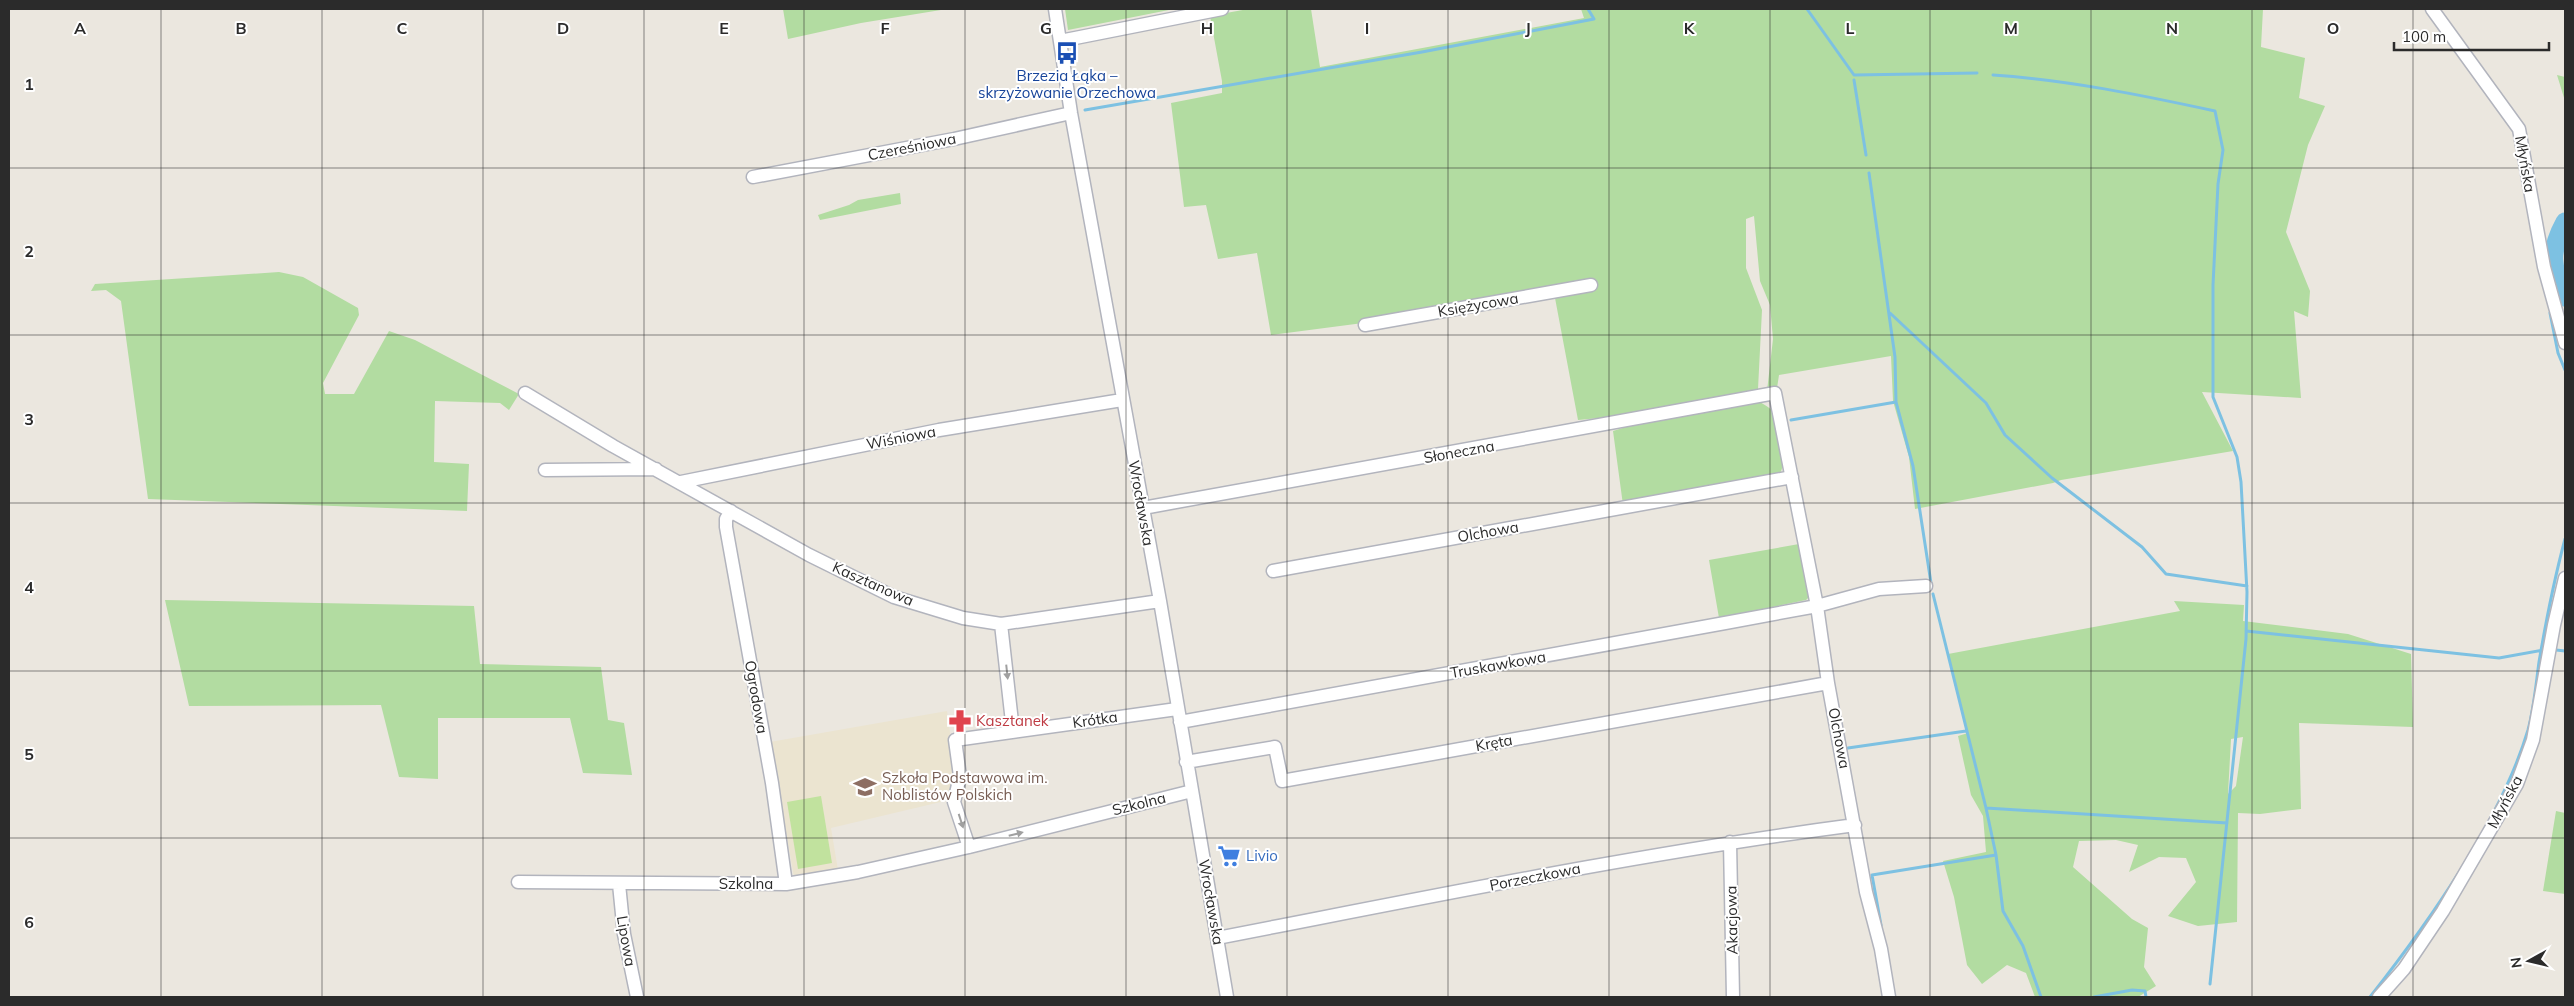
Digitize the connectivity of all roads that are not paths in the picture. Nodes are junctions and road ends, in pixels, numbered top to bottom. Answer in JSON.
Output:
{"nodes":[{"id":1,"x":1055,"y":9,"type":"edge"},
{"id":2,"x":1222,"y":9,"type":"edge"},
{"id":3,"x":2432,"y":9,"type":"edge"},
{"id":4,"x":1060,"y":41,"type":"junction"},
{"id":5,"x":1071,"y":113,"type":"junction"},
{"id":6,"x":753,"y":177,"type":"dead end"},
{"id":7,"x":1591,"y":285,"type":"dead end"},
{"id":8,"x":1365,"y":325,"type":"dead end"},
{"id":9,"x":2565,"y":343,"type":"edge"},
{"id":10,"x":525,"y":393,"type":"dead end"},
{"id":11,"x":1775,"y":394,"type":"joint"},
{"id":12,"x":1122,"y":400,"type":"junction"},
{"id":13,"x":545,"y":470,"type":"dead end"},
{"id":14,"x":658,"y":470,"type":"junction"},
{"id":15,"x":1792,"y":477,"type":"junction"},
{"id":16,"x":681,"y":482,"type":"junction"},
{"id":17,"x":1143,"y":508,"type":"junction"},
{"id":18,"x":731,"y":511,"type":"junction"},
{"id":19,"x":1273,"y":571,"type":"dead end"},
{"id":20,"x":2565,"y":578,"type":"edge"},
{"id":21,"x":1926,"y":586,"type":"dead end"},
{"id":22,"x":1160,"y":601,"type":"junction"},
{"id":23,"x":1817,"y":606,"type":"junction"},
{"id":24,"x":1001,"y":624,"type":"junction"},
{"id":25,"x":1828,"y":683,"type":"junction"},
{"id":26,"x":1177,"y":709,"type":"junction"},
{"id":27,"x":1180,"y":722,"type":"junction"},
{"id":28,"x":1013,"y":731,"type":"junction"},
{"id":29,"x":1186,"y":762,"type":"junction"},
{"id":30,"x":1192,"y":791,"type":"junction"},
{"id":31,"x":1855,"y":825,"type":"junction"},
{"id":32,"x":1730,"y":842,"type":"junction"},
{"id":33,"x":969,"y":846,"type":"junction"},
{"id":34,"x":518,"y":882,"type":"dead end"},
{"id":35,"x":619,"y":884,"type":"junction"},
{"id":36,"x":786,"y":884,"type":"junction"},
{"id":37,"x":1217,"y":938,"type":"junction"},
{"id":38,"x":637,"y":997,"type":"edge"},
{"id":39,"x":1225,"y":997,"type":"edge"},
{"id":40,"x":1733,"y":997,"type":"edge"},
{"id":41,"x":1889,"y":997,"type":"edge"},
{"id":42,"x":2379,"y":997,"type":"edge"}],
"edges":[{"from":1,"to":4,"type":"street","name":"Wrocławska"},
{"from":2,"to":4,"type":"street"},
{"from":3,"to":9,"type":"street","name":"Młyńska"},
{"from":4,"to":5,"type":"street","name":"Wrocławska"},
{"from":5,"to":6,"type":"street","name":"Czereśniowa"},
{"from":5,"to":12,"type":"street","name":"Wrocławska"},
{"from":7,"to":8,"type":"street","name":"Księżycowa"},
{"from":10,"to":14,"type":"street","name":"Kasztanowa"},
{"from":11,"to":15,"type":"street","name":"Olchowa"},
{"from":11,"to":17,"type":"street","name":"Słoneczna"},
{"from":12,"to":16,"type":"street","name":"Wiśniowa"},
{"from":12,"to":17,"type":"street","name":"Wrocławska"},
{"from":13,"to":14,"type":"street"},
{"from":14,"to":16,"type":"street","name":"Kasztanowa"},
{"from":15,"to":19,"type":"street","name":"Olchowa"},
{"from":15,"to":23,"type":"street","name":"Olchowa"},
{"from":16,"to":18,"type":"street","name":"Kasztanowa"},
{"from":17,"to":22,"type":"street","name":"Wrocławska"},
{"from":18,"to":24,"type":"street","name":"Kasztanowa"},
{"from":18,"to":36,"type":"street","name":"Ogrodowa"},
{"from":20,"to":42,"type":"street","name":"Młyńska"},
{"from":21,"to":23,"type":"street","name":"Truskawkowa"},
{"from":22,"to":24,"type":"street","name":"Kasztanowa"},
{"from":22,"to":26,"type":"street","name":"Wrocławska"},
{"from":23,"to":25,"type":"street","name":"Olchowa"},
{"from":23,"to":27,"type":"street","name":"Truskawkowa"},
{"from":24,"to":28,"type":"street","one_way":true},
{"from":25,"to":29,"type":"street","name":"Kręta"},
{"from":25,"to":31,"type":"street","name":"Olchowa"},
{"from":26,"to":27,"type":"street","name":"Wrocławska"},
{"from":26,"to":28,"type":"street","name":"Krótka"},
{"from":27,"to":29,"type":"street","name":"Wrocławska"},
{"from":28,"to":33,"type":"street","name":"Krótka","one_way":true},
{"from":29,"to":30,"type":"street","name":"Wrocławska"},
{"from":33,"to":30,"type":"street","name":"Szkolna","one_way":true},
{"from":30,"to":37,"type":"street","name":"Wrocławska"},
{"from":31,"to":32,"type":"street","name":"Porzeczkowa"},
{"from":31,"to":41,"type":"street","name":"Olchowa"},
{"from":32,"to":37,"type":"street","name":"Porzeczkowa"},
{"from":32,"to":40,"type":"street","name":"Akacjowa"},
{"from":33,"to":36,"type":"street","name":"Szkolna"},
{"from":34,"to":35,"type":"street","name":"Szkolna"},
{"from":35,"to":36,"type":"street","name":"Szkolna"},
{"from":35,"to":38,"type":"street","name":"Lipowa"},
{"from":37,"to":39,"type":"street","name":"Wrocławska"}]}
